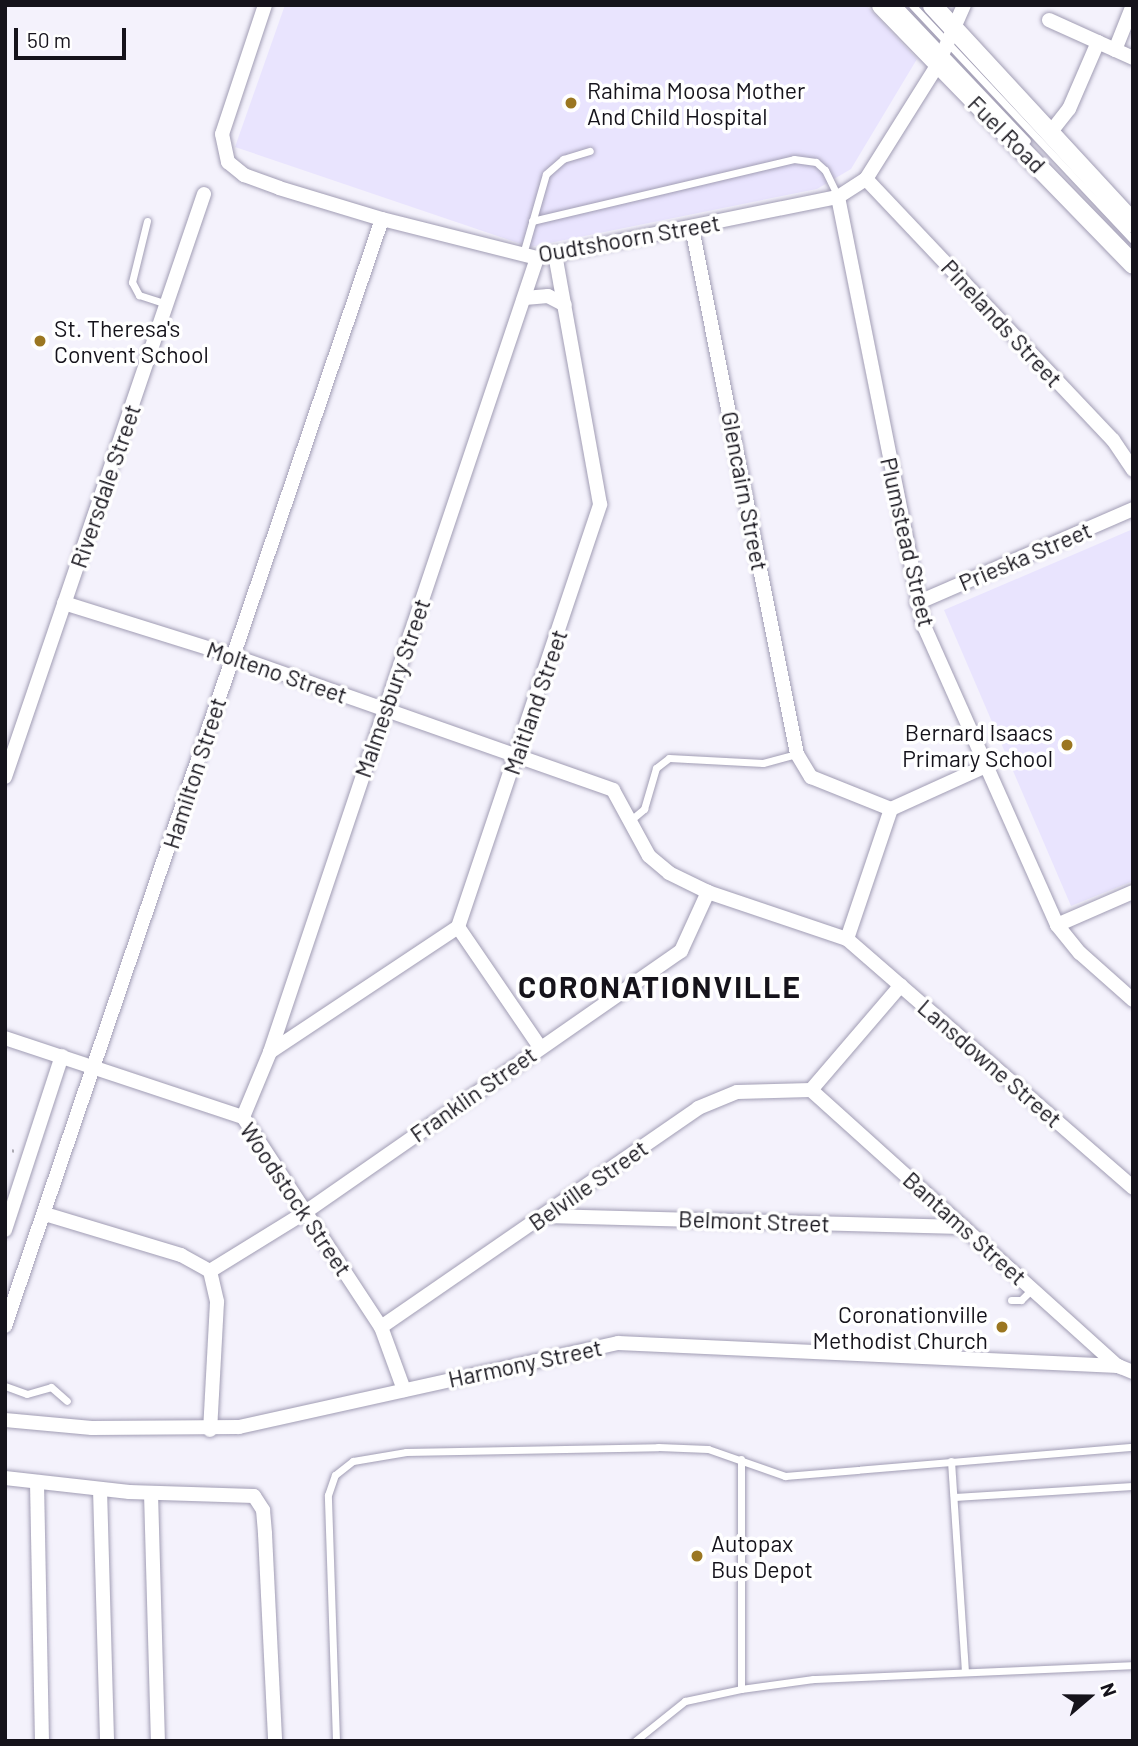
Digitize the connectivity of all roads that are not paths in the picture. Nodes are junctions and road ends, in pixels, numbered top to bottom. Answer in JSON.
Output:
{"nodes":[{"id":1,"x":265,"y":5,"type":"edge"},
{"id":2,"x":881,"y":5,"type":"edge"},
{"id":3,"x":898,"y":5,"type":"edge"},
{"id":4,"x":912,"y":5,"type":"edge"},
{"id":5,"x":932,"y":5,"type":"edge"},
{"id":6,"x":964,"y":5,"type":"edge"},
{"id":7,"x":1133,"y":5,"type":"edge"},
{"id":8,"x":1049,"y":20,"type":"dead end"},
{"id":9,"x":1098,"y":42,"type":"junction"},
{"id":10,"x":946,"y":46,"type":"junction"},
{"id":11,"x":1115,"y":50,"type":"junction"},
{"id":12,"x":1133,"y":58,"type":"edge"},
{"id":13,"x":1051,"y":133,"type":"junction"},
{"id":14,"x":590,"y":152,"type":"dead end"},
{"id":15,"x":866,"y":179,"type":"junction"},
{"id":16,"x":204,"y":194,"type":"dead end"},
{"id":17,"x":838,"y":197,"type":"junction"},
{"id":18,"x":382,"y":219,"type":"junction"},
{"id":19,"x":146,"y":221,"type":"dead end"},
{"id":20,"x":532,"y":221,"type":"junction"},
{"id":21,"x":1133,"y":223,"type":"edge"},
{"id":22,"x":692,"y":228,"type":"junction"},
{"id":23,"x":1133,"y":240,"type":"edge"},
{"id":24,"x":555,"y":253,"type":"junction"},
{"id":25,"x":1133,"y":254,"type":"edge"},
{"id":26,"x":530,"y":256,"type":"junction"},
{"id":27,"x":1133,"y":264,"type":"edge"},
{"id":28,"x":525,"y":298,"type":"junction"},
{"id":29,"x":167,"y":304,"type":"junction"},
{"id":30,"x":565,"y":305,"type":"junction"},
{"id":31,"x":1133,"y":470,"type":"edge"},
{"id":32,"x":1133,"y":509,"type":"edge"},
{"id":33,"x":64,"y":603,"type":"junction"},
{"id":34,"x":917,"y":603,"type":"junction"},
{"id":35,"x":233,"y":656,"type":"junction"},
{"id":36,"x":384,"y":709,"type":"junction"},
{"id":37,"x":518,"y":754,"type":"junction"},
{"id":38,"x":797,"y":754,"type":"junction"},
{"id":39,"x":986,"y":766,"type":"junction"},
{"id":40,"x":5,"y":778,"type":"edge"},
{"id":41,"x":891,"y":809,"type":"junction"},
{"id":42,"x":632,"y":819,"type":"junction"},
{"id":43,"x":708,"y":892,"type":"junction"},
{"id":44,"x":1133,"y":892,"type":"edge"},
{"id":45,"x":1058,"y":925,"type":"junction"},
{"id":46,"x":458,"y":927,"type":"junction"},
{"id":47,"x":847,"y":939,"type":"junction"},
{"id":48,"x":901,"y":985,"type":"junction"},
{"id":49,"x":1133,"y":1000,"type":"edge"},
{"id":50,"x":5,"y":1038,"type":"edge"},
{"id":51,"x":540,"y":1046,"type":"junction"},
{"id":52,"x":270,"y":1052,"type":"junction"},
{"id":53,"x":62,"y":1056,"type":"junction"},
{"id":54,"x":97,"y":1068,"type":"junction"},
{"id":55,"x":811,"y":1090,"type":"junction"},
{"id":56,"x":243,"y":1117,"type":"junction"},
{"id":57,"x":1133,"y":1188,"type":"edge"},
{"id":58,"x":304,"y":1213,"type":"junction"},
{"id":59,"x":45,"y":1214,"type":"junction"},
{"id":60,"x":543,"y":1216,"type":"junction"},
{"id":61,"x":964,"y":1227,"type":"junction"},
{"id":62,"x":5,"y":1230,"type":"edge"},
{"id":63,"x":210,"y":1270,"type":"junction"},
{"id":64,"x":1032,"y":1289,"type":"junction"},
{"id":65,"x":1011,"y":1300,"type":"dead end"},
{"id":66,"x":5,"y":1326,"type":"edge"},
{"id":67,"x":382,"y":1327,"type":"junction"},
{"id":68,"x":1118,"y":1366,"type":"junction"},
{"id":69,"x":1133,"y":1372,"type":"edge"},
{"id":70,"x":5,"y":1386,"type":"edge"},
{"id":71,"x":404,"y":1390,"type":"junction"},
{"id":72,"x":67,"y":1401,"type":"dead end"},
{"id":73,"x":5,"y":1420,"type":"edge"},
{"id":74,"x":210,"y":1430,"type":"junction"},
{"id":75,"x":1133,"y":1447,"type":"edge"},
{"id":76,"x":741,"y":1460,"type":"junction"},
{"id":77,"x":951,"y":1461,"type":"junction"},
{"id":78,"x":5,"y":1478,"type":"edge"},
{"id":79,"x":37,"y":1482,"type":"junction"},
{"id":80,"x":1133,"y":1486,"type":"edge"},
{"id":81,"x":100,"y":1489,"type":"junction"},
{"id":82,"x":151,"y":1493,"type":"junction"},
{"id":83,"x":954,"y":1497,"type":"junction"},
{"id":84,"x":1133,"y":1665,"type":"edge"},
{"id":85,"x":965,"y":1672,"type":"junction"},
{"id":86,"x":741,"y":1689,"type":"junction"},
{"id":87,"x":42,"y":1741,"type":"edge"},
{"id":88,"x":107,"y":1741,"type":"edge"},
{"id":89,"x":159,"y":1741,"type":"edge"},
{"id":90,"x":275,"y":1741,"type":"edge"},
{"id":91,"x":336,"y":1741,"type":"edge"},
{"id":92,"x":635,"y":1741,"type":"edge"}],
"edges":[{"from":1,"to":18,"type":"street","name":"Oudtshoorn Street"},
{"from":2,"to":10,"type":"main road","name":"Fuel Road"},
{"from":3,"to":10,"type":"lane"},
{"from":4,"to":10,"type":"lane"},
{"from":5,"to":10,"type":"main road","name":"Fuel Road"},
{"from":6,"to":10,"type":"street","name":"Oudtshoorn Street"},
{"from":7,"to":11,"type":"street"},
{"from":8,"to":9,"type":"street"},
{"from":9,"to":11,"type":"street"},
{"from":9,"to":13,"type":"street"},
{"from":10,"to":13,"type":"main road","name":"Fuel Road"},
{"from":10,"to":15,"type":"street","name":"Oudtshoorn Street"},
{"from":10,"to":23,"type":"lane"},
{"from":10,"to":25,"type":"lane"},
{"from":10,"to":27,"type":"main road","name":"Fuel Road"},
{"from":11,"to":12,"type":"street"},
{"from":13,"to":21,"type":"main road","name":"Fuel Road"},
{"from":14,"to":20,"type":"lane"},
{"from":15,"to":17,"type":"street","name":"Oudtshoorn Street"},
{"from":15,"to":31,"type":"street","name":"Pinelands Street"},
{"from":16,"to":29,"type":"street","name":"Riversdale Street"},
{"from":17,"to":20,"type":"lane"},
{"from":17,"to":22,"type":"street","name":"Oudtshoorn Street"},
{"from":17,"to":34,"type":"street","name":"Plumstead Street"},
{"from":18,"to":26,"type":"street","name":"Oudtshoorn Street"},
{"from":18,"to":35,"type":"street","name":"Hamilton Street"},
{"from":19,"to":29,"type":"lane"},
{"from":20,"to":26,"type":"lane"},
{"from":22,"to":24,"type":"street","name":"Oudtshoorn Street"},
{"from":22,"to":38,"type":"street","name":"Glencairn Street"},
{"from":24,"to":26,"type":"street","name":"Oudtshoorn Street"},
{"from":24,"to":30,"type":"street","name":"Maitland Street"},
{"from":26,"to":28,"type":"street","name":"Malmesbury Street"},
{"from":28,"to":30,"type":"street"},
{"from":28,"to":36,"type":"street","name":"Malmesbury Street"},
{"from":29,"to":33,"type":"street","name":"Riversdale Street"},
{"from":30,"to":37,"type":"street","name":"Maitland Street"},
{"from":32,"to":34,"type":"street","name":"Prieska Street"},
{"from":33,"to":35,"type":"street","name":"Molteno Street"},
{"from":33,"to":40,"type":"street","name":"Riversdale Street"},
{"from":34,"to":39,"type":"street","name":"Plumstead Street"},
{"from":35,"to":36,"type":"street","name":"Molteno Street"},
{"from":35,"to":54,"type":"street","name":"Hamilton Street"},
{"from":36,"to":37,"type":"street","name":"Molteno Street"},
{"from":36,"to":52,"type":"street","name":"Malmesbury Street"},
{"from":37,"to":42,"type":"street","name":"Molteno Street"},
{"from":37,"to":46,"type":"street","name":"Maitland Street"},
{"from":38,"to":41,"type":"street"},
{"from":38,"to":42,"type":"lane"},
{"from":39,"to":41,"type":"street"},
{"from":39,"to":45,"type":"street","name":"Plumstead Street"},
{"from":41,"to":47,"type":"street"},
{"from":42,"to":43,"type":"street","name":"Molteno Street"},
{"from":43,"to":47,"type":"street","name":"Molteno Street"},
{"from":43,"to":51,"type":"street","name":"Franklin Street"},
{"from":44,"to":45,"type":"street"},
{"from":45,"to":49,"type":"street","name":"Plumstead Street"},
{"from":46,"to":51,"type":"street"},
{"from":46,"to":52,"type":"street"},
{"from":47,"to":48,"type":"street","name":"Lansdowne Street"},
{"from":48,"to":55,"type":"street"},
{"from":48,"to":57,"type":"street","name":"Lansdowne Street"},
{"from":50,"to":53,"type":"street","name":"Woodstock Street"},
{"from":51,"to":58,"type":"street","name":"Franklin Street"},
{"from":52,"to":56,"type":"street","name":"Malmesbury Street"},
{"from":53,"to":54,"type":"street","name":"Woodstock Street"},
{"from":53,"to":62,"type":"street"},
{"from":54,"to":56,"type":"street","name":"Woodstock Street"},
{"from":54,"to":59,"type":"street","name":"Hamilton Street"},
{"from":55,"to":60,"type":"street","name":"Belville Street"},
{"from":55,"to":61,"type":"street","name":"Bantams Street"},
{"from":56,"to":58,"type":"street","name":"Woodstock Street"},
{"from":58,"to":63,"type":"street","name":"Franklin Street"},
{"from":58,"to":67,"type":"street","name":"Woodstock Street"},
{"from":59,"to":63,"type":"street"},
{"from":59,"to":66,"type":"street","name":"Hamilton Street"},
{"from":60,"to":61,"type":"street","name":"Belmont Street"},
{"from":60,"to":67,"type":"street","name":"Belville Street"},
{"from":61,"to":64,"type":"street","name":"Bantams Street"},
{"from":63,"to":74,"type":"street"},
{"from":64,"to":65,"type":"lane"},
{"from":64,"to":68,"type":"street","name":"Bantams Street"},
{"from":67,"to":71,"type":"street","name":"Woodstock Street"},
{"from":68,"to":69,"type":"street","name":"Harmony Street"},
{"from":68,"to":71,"type":"street","name":"Harmony Street"},
{"from":70,"to":72,"type":"lane"},
{"from":71,"to":74,"type":"street","name":"Harmony Street"},
{"from":73,"to":74,"type":"street","name":"Harmony Street"},
{"from":75,"to":77,"type":"lane"},
{"from":76,"to":77,"type":"lane"},
{"from":76,"to":86,"type":"lane"},
{"from":76,"to":91,"type":"lane"},
{"from":77,"to":83,"type":"lane"},
{"from":78,"to":79,"type":"street"},
{"from":79,"to":81,"type":"street"},
{"from":79,"to":87,"type":"street"},
{"from":80,"to":83,"type":"lane"},
{"from":81,"to":82,"type":"street"},
{"from":81,"to":88,"type":"street"},
{"from":82,"to":89,"type":"street"},
{"from":82,"to":90,"type":"street"},
{"from":83,"to":85,"type":"lane"},
{"from":84,"to":85,"type":"lane"},
{"from":85,"to":86,"type":"lane"},
{"from":86,"to":92,"type":"lane"}]}
